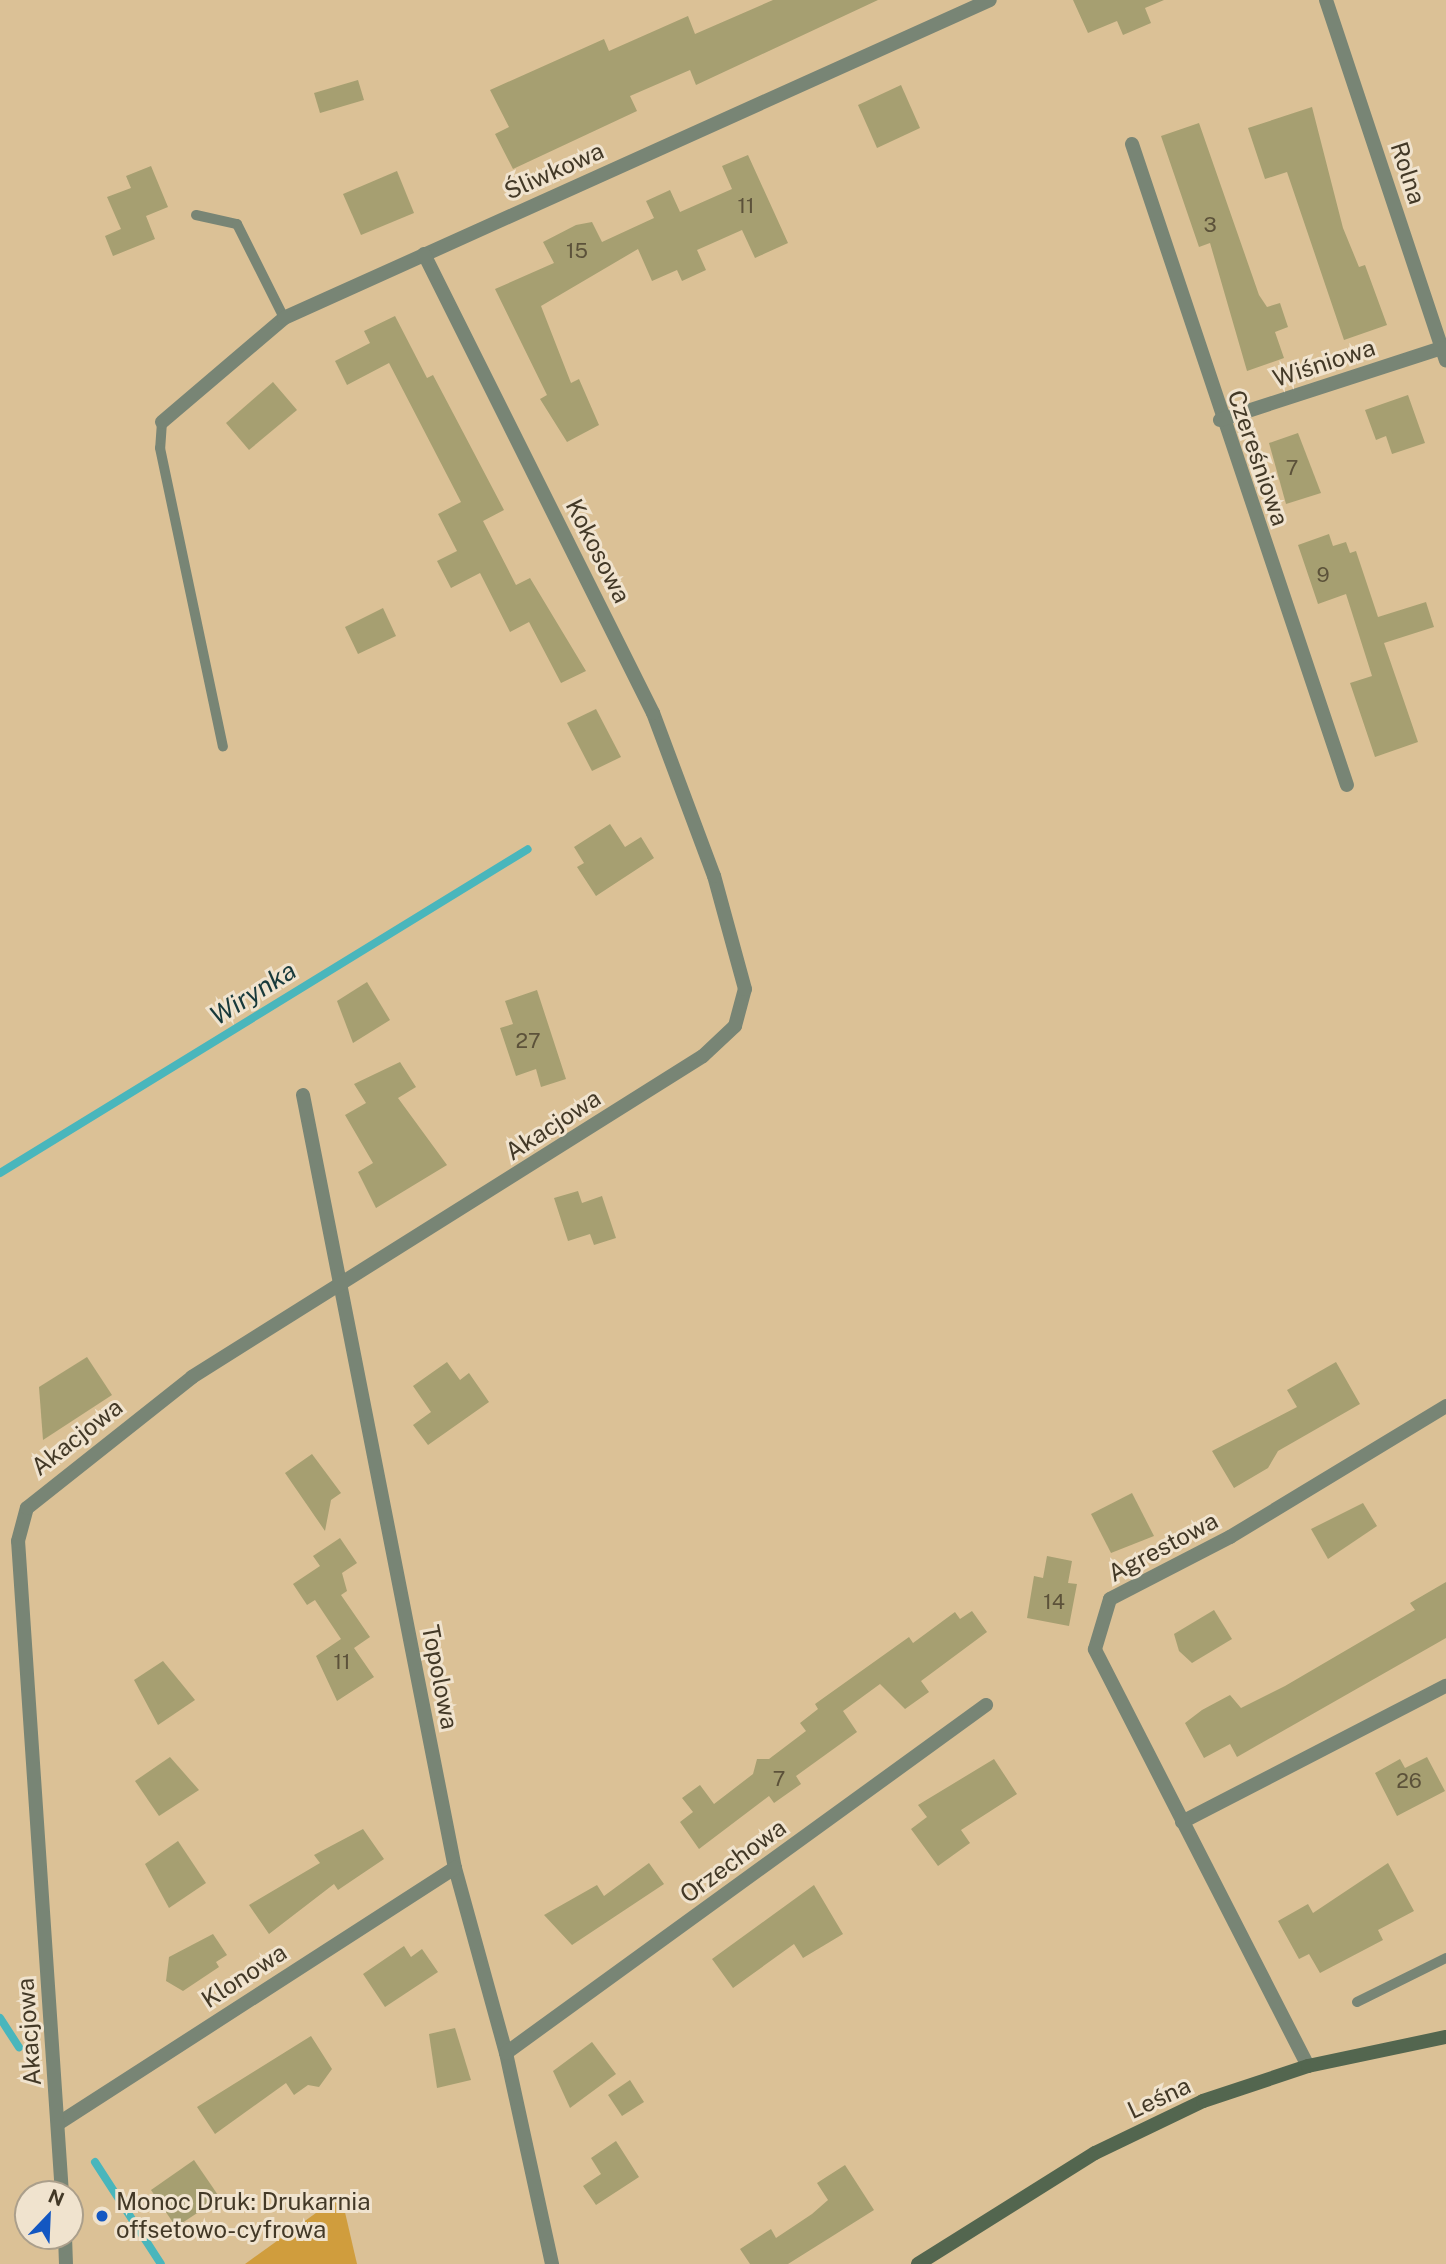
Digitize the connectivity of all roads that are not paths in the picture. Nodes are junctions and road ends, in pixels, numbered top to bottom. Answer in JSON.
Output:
{"nodes":[{"id":1,"x":990,"y":0,"type":"edge"},
{"id":2,"x":1326,"y":0,"type":"edge"},
{"id":3,"x":1132,"y":144,"type":"dead end"},
{"id":4,"x":196,"y":215,"type":"dead end"},
{"id":5,"x":424,"y":254,"type":"junction"},
{"id":6,"x":284,"y":318,"type":"junction"},
{"id":7,"x":1441,"y":332,"type":"edge"},
{"id":8,"x":1444,"y":354,"type":"edge"},
{"id":9,"x":1220,"y":420,"type":"junction"},
{"id":10,"x":162,"y":422,"type":"joint"},
{"id":11,"x":223,"y":746,"type":"dead end"},
{"id":12,"x":1346,"y":785,"type":"dead end"},
{"id":13,"x":703,"y":1056,"type":"joint"},
{"id":14,"x":303,"y":1095,"type":"dead end"},
{"id":15,"x":341,"y":1287,"type":"junction"},
{"id":16,"x":1446,"y":1406,"type":"edge"},
{"id":17,"x":1446,"y":1686,"type":"edge"},
{"id":18,"x":986,"y":1705,"type":"dead end"},
{"id":19,"x":1182,"y":1822,"type":"junction"},
{"id":20,"x":455,"y":1868,"type":"junction"},
{"id":21,"x":1446,"y":1958,"type":"edge"},
{"id":22,"x":1357,"y":2002,"type":"dead end"},
{"id":23,"x":1446,"y":2037,"type":"edge"},
{"id":24,"x":506,"y":2053,"type":"junction"},
{"id":25,"x":1308,"y":2066,"type":"junction"},
{"id":26,"x":59,"y":2123,"type":"junction"},
{"id":27,"x":61,"y":2180,"type":"edge"},
{"id":28,"x":552,"y":2264,"type":"edge"},
{"id":29,"x":918,"y":2264,"type":"edge"}],
"edges":[{"from":1,"to":5,"type":"street","name":"Śliwkowa"},
{"from":2,"to":7,"type":"street","name":"Rolna"},
{"from":3,"to":9,"type":"street","name":"Czereśniowa"},
{"from":4,"to":6,"type":"lane"},
{"from":5,"to":6,"type":"street","name":"Śliwkowa"},
{"from":5,"to":13,"type":"street","name":"Kokosowa"},
{"from":6,"to":10,"type":"street","name":"Śliwkowa"},
{"from":7,"to":8,"type":"street","name":"Rolna"},
{"from":8,"to":9,"type":"street","name":"Wiśniowa"},
{"from":9,"to":12,"type":"street","name":"Czereśniowa"},
{"from":10,"to":11,"type":"lane"},
{"from":13,"to":15,"type":"street","name":"Akacjowa"},
{"from":14,"to":15,"type":"street","name":"Topolowa"},
{"from":15,"to":20,"type":"street","name":"Topolowa"},
{"from":15,"to":26,"type":"street","name":"Akacjowa"},
{"from":16,"to":19,"type":"street","name":"Agrestowa"},
{"from":17,"to":19,"type":"street"},
{"from":18,"to":24,"type":"street","name":"Orzechowa"},
{"from":19,"to":25,"type":"street","name":"Agrestowa"},
{"from":20,"to":24,"type":"street","name":"Topolowa"},
{"from":20,"to":26,"type":"street","name":"Klonowa"},
{"from":21,"to":22,"type":"lane"},
{"from":23,"to":25,"type":"street","name":"Leśna"},
{"from":24,"to":28,"type":"street","name":"Topolowa"},
{"from":25,"to":29,"type":"street","name":"Leśna"},
{"from":26,"to":27,"type":"street","name":"Akacjowa"}]}
